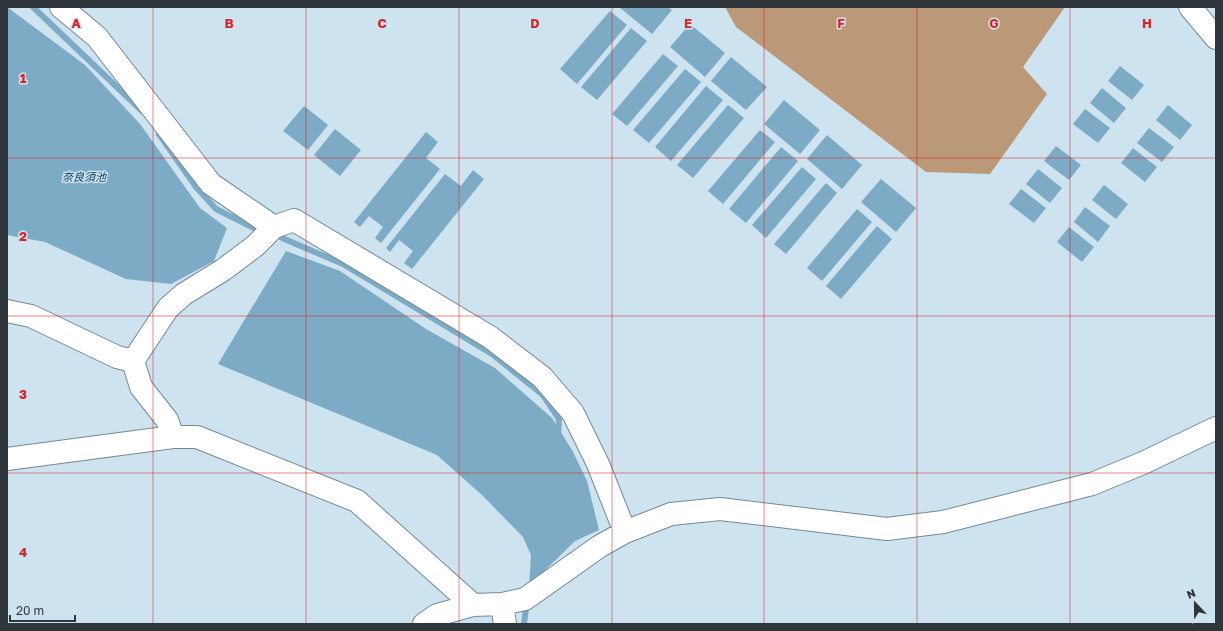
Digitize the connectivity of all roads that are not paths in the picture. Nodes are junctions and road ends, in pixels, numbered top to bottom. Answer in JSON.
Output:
{"nodes":[{"id":1,"x":61,"y":7,"type":"edge"},
{"id":2,"x":1190,"y":7,"type":"edge"},
{"id":3,"x":1216,"y":38,"type":"edge"},
{"id":4,"x":274,"y":227,"type":"junction"},
{"id":5,"x":7,"y":311,"type":"edge"},
{"id":6,"x":133,"y":361,"type":"junction"},
{"id":7,"x":1216,"y":428,"type":"edge"},
{"id":8,"x":173,"y":437,"type":"junction"},
{"id":9,"x":7,"y":459,"type":"edge"},
{"id":10,"x":624,"y":532,"type":"junction"},
{"id":11,"x":473,"y":605,"type":"junction"},
{"id":12,"x":504,"y":614,"type":"edge"},
{"id":13,"x":424,"y":624,"type":"edge"}],
"edges":[{"from":1,"to":4,"type":"street"},
{"from":2,"to":3,"type":"street"},
{"from":4,"to":6,"type":"street"},
{"from":4,"to":10,"type":"street"},
{"from":5,"to":6,"type":"street"},
{"from":6,"to":8,"type":"street"},
{"from":7,"to":10,"type":"street"},
{"from":8,"to":9,"type":"street"},
{"from":8,"to":11,"type":"street"},
{"from":10,"to":12,"type":"street"},
{"from":11,"to":12,"type":"street"},
{"from":11,"to":13,"type":"street"}]}
